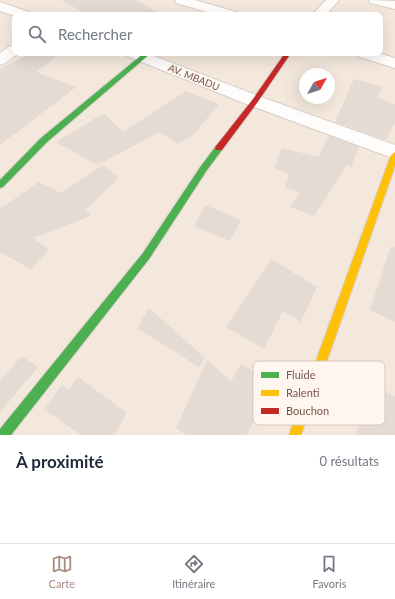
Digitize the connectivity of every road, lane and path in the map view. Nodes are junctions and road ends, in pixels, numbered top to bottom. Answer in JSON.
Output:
{"nodes":[{"id":1,"x":180,"y":0,"type":"edge"},
{"id":2,"x":333,"y":0,"type":"edge"},
{"id":3,"x":375,"y":0,"type":"edge"},
{"id":4,"x":395,"y":5,"type":"edge"},
{"id":5,"x":0,"y":6,"type":"edge"},
{"id":6,"x":206,"y":8,"type":"edge"},
{"id":7,"x":16,"y":12,"type":"edge"},
{"id":8,"x":220,"y":12,"type":"edge"},
{"id":9,"x":322,"y":12,"type":"edge"},
{"id":10,"x":12,"y":51,"type":"edge"},
{"id":11,"x":139,"y":56,"type":"edge"},
{"id":12,"x":146,"y":56,"type":"edge"},
{"id":13,"x":286,"y":56,"type":"edge"},
{"id":14,"x":372,"y":56,"type":"edge"},
{"id":15,"x":0,"y":60,"type":"edge"},
{"id":16,"x":395,"y":63,"type":"edge"},
{"id":17,"x":255,"y":101,"type":"junction"},
{"id":18,"x":395,"y":154,"type":"edge"},
{"id":19,"x":0,"y":185,"type":"edge"},
{"id":20,"x":321,"y":361,"type":"edge"},
{"id":21,"x":299,"y":425,"type":"edge"},
{"id":22,"x":2,"y":435,"type":"edge"},
{"id":23,"x":295,"y":435,"type":"edge"}],
"edges":[{"from":1,"to":6,"type":"street"},
{"from":2,"to":9,"type":"street"},
{"from":3,"to":4,"type":"street"},
{"from":5,"to":7,"type":"street"},
{"from":6,"to":8,"type":"street"},
{"from":10,"to":15,"type":"street"},
{"from":11,"to":19,"type":"street"},
{"from":12,"to":17,"type":"street","name":"AV. MBADU"},
{"from":13,"to":17,"type":"street"},
{"from":14,"to":16,"type":"street"},
{"from":17,"to":18,"type":"street","name":"AV. MBADU"},
{"from":17,"to":22,"type":"street"},
{"from":18,"to":20,"type":"street"},
{"from":21,"to":23,"type":"street"}]}
